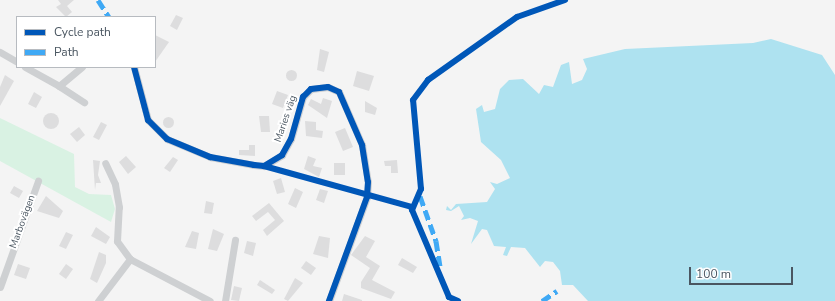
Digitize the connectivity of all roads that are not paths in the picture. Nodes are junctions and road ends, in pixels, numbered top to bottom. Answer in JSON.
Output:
{"nodes":[{"id":1,"x":0,"y":52,"type":"edge"},
{"id":2,"x":16,"y":61,"type":"edge"},
{"id":3,"x":27,"y":68,"type":"edge"},
{"id":4,"x":81,"y":68,"type":"edge"},
{"id":5,"x":134,"y":68,"type":"edge"},
{"id":6,"x":59,"y":86,"type":"junction"},
{"id":7,"x":84,"y":102,"type":"dead end"},
{"id":8,"x":105,"y":163,"type":"dead end"},
{"id":9,"x":38,"y":181,"type":"dead end"},
{"id":10,"x":235,"y":240,"type":"dead end"},
{"id":11,"x":130,"y":258,"type":"junction"},
{"id":12,"x":0,"y":287,"type":"edge"},
{"id":13,"x":98,"y":301,"type":"edge"},
{"id":14,"x":210,"y":301,"type":"edge"},
{"id":15,"x":225,"y":301,"type":"edge"},
{"id":16,"x":329,"y":301,"type":"edge"}],
"edges":[{"from":1,"to":2,"type":"street"},
{"from":3,"to":6,"type":"street"},
{"from":4,"to":6,"type":"street"},
{"from":5,"to":16,"type":"street","name":"Maries väg"},
{"from":6,"to":7,"type":"street"},
{"from":8,"to":11,"type":"street"},
{"from":9,"to":12,"type":"street","name":"Marbovägen"},
{"from":10,"to":15,"type":"street"},
{"from":11,"to":13,"type":"street"},
{"from":11,"to":14,"type":"street"}]}
